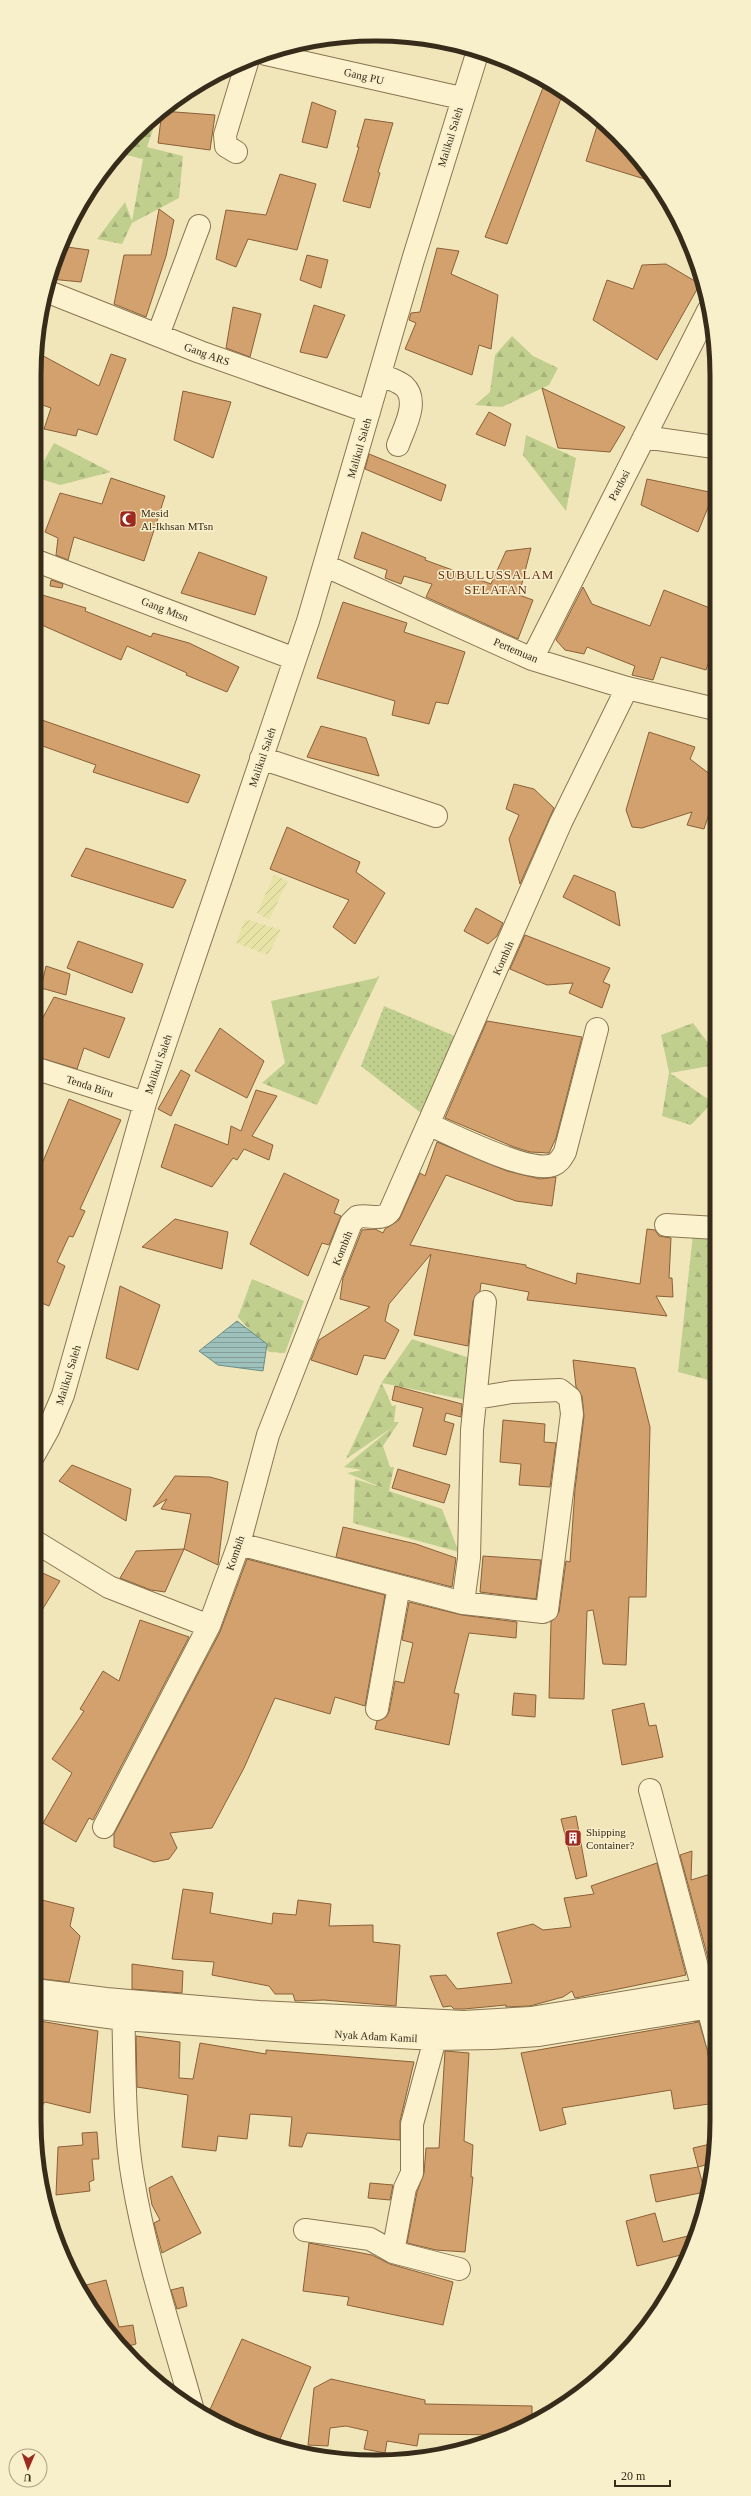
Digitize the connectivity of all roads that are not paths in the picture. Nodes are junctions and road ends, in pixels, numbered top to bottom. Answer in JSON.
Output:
{"nodes":[{"id":1,"x":276,"y":56,"type":"edge"},
{"id":2,"x":475,"y":56,"type":"edge"},
{"id":3,"x":246,"y":67,"type":"edge"},
{"id":4,"x":461,"y":98,"type":"junction"},
{"id":5,"x":236,"y":152,"type":"dead end"},
{"id":6,"x":198,"y":226,"type":"dead end"},
{"id":7,"x":51,"y":293,"type":"edge"},
{"id":8,"x":705,"y":317,"type":"edge"},
{"id":9,"x":158,"y":335,"type":"junction"},
{"id":10,"x":381,"y":375,"type":"junction"},
{"id":11,"x":369,"y":412,"type":"junction"},
{"id":12,"x":644,"y":438,"type":"junction"},
{"id":13,"x":398,"y":445,"type":"dead end"},
{"id":14,"x":710,"y":446,"type":"edge"},
{"id":15,"x":41,"y":563,"type":"edge"},
{"id":16,"x":326,"y":566,"type":"junction"},
{"id":17,"x":295,"y":658,"type":"junction"},
{"id":18,"x":532,"y":659,"type":"junction"},
{"id":19,"x":627,"y":688,"type":"junction"},
{"id":20,"x":710,"y":709,"type":"edge"},
{"id":21,"x":262,"y":758,"type":"junction"},
{"id":22,"x":436,"y":816,"type":"dead end"},
{"id":23,"x":597,"y":1029,"type":"dead end"},
{"id":24,"x":41,"y":1070,"type":"edge"},
{"id":25,"x":145,"y":1103,"type":"junction"},
{"id":26,"x":430,"y":1125,"type":"junction"},
{"id":27,"x":666,"y":1225,"type":"dead end"},
{"id":28,"x":710,"y":1228,"type":"edge"},
{"id":29,"x":485,"y":1302,"type":"dead end"},
{"id":30,"x":476,"y":1398,"type":"junction"},
{"id":31,"x":41,"y":1442,"type":"edge"},
{"id":32,"x":239,"y":1544,"type":"junction"},
{"id":33,"x":41,"y":1545,"type":"edge"},
{"id":34,"x":399,"y":1586,"type":"junction"},
{"id":35,"x":463,"y":1603,"type":"junction"},
{"id":36,"x":209,"y":1626,"type":"junction"},
{"id":37,"x":377,"y":1709,"type":"dead end"},
{"id":38,"x":650,"y":1790,"type":"dead end"},
{"id":39,"x":104,"y":1827,"type":"dead end"},
{"id":40,"x":41,"y":1992,"type":"edge"},
{"id":41,"x":710,"y":1994,"type":"edge"},
{"id":42,"x":710,"y":1997,"type":"edge"},
{"id":43,"x":710,"y":1997,"type":"edge"},
{"id":44,"x":41,"y":2007,"type":"edge"},
{"id":45,"x":123,"y":2010,"type":"junction"},
{"id":46,"x":435,"y":2039,"type":"junction"},
{"id":47,"x":304,"y":2230,"type":"dead end"},
{"id":48,"x":393,"y":2252,"type":"junction"},
{"id":49,"x":459,"y":2269,"type":"dead end"},
{"id":50,"x":190,"y":2399,"type":"edge"}],
"edges":[{"from":1,"to":4,"type":"street","name":"Gang PU"},
{"from":2,"to":4,"type":"street","name":"Malikul Saleh"},
{"from":3,"to":5,"type":"street"},
{"from":4,"to":10,"type":"street","name":"Malikul Saleh"},
{"from":6,"to":9,"type":"street"},
{"from":7,"to":9,"type":"street","name":"Gang ARS"},
{"from":8,"to":12,"type":"street","name":"Pardosi"},
{"from":9,"to":11,"type":"street","name":"Gang ARS"},
{"from":10,"to":11,"type":"street","name":"Malikul Saleh"},
{"from":10,"to":13,"type":"street"},
{"from":11,"to":16,"type":"street","name":"Malikul Saleh"},
{"from":12,"to":14,"type":"street"},
{"from":12,"to":18,"type":"street","name":"Pardosi"},
{"from":15,"to":17,"type":"street","name":"Gang Mtsn"},
{"from":16,"to":17,"type":"street","name":"Malikul Saleh"},
{"from":16,"to":18,"type":"street","name":"Pertemuan"},
{"from":17,"to":21,"type":"street","name":"Malikul Saleh"},
{"from":18,"to":19,"type":"street","name":"Pertemuan"},
{"from":19,"to":20,"type":"street","name":"Pertemuan"},
{"from":19,"to":26,"type":"street","name":"Kombih"},
{"from":21,"to":22,"type":"street"},
{"from":21,"to":25,"type":"street","name":"Malikul Saleh"},
{"from":23,"to":26,"type":"street"},
{"from":24,"to":25,"type":"street","name":"Tenda Biru"},
{"from":25,"to":31,"type":"street","name":"Malikul Saleh"},
{"from":26,"to":32,"type":"street","name":"Kombih"},
{"from":27,"to":28,"type":"street"},
{"from":29,"to":30,"type":"street"},
{"from":30,"to":35,"type":"street"},
{"from":30,"to":35,"type":"street"},
{"from":32,"to":34,"type":"street"},
{"from":32,"to":36,"type":"street","name":"Kombih"},
{"from":33,"to":36,"type":"street"},
{"from":34,"to":35,"type":"street"},
{"from":34,"to":37,"type":"street"},
{"from":36,"to":39,"type":"street","name":"Kombih"},
{"from":38,"to":41,"type":"street"},
{"from":40,"to":45,"type":"street"},
{"from":42,"to":45,"type":"street"},
{"from":43,"to":46,"type":"street","name":"Nyak Adam Kamil"},
{"from":44,"to":45,"type":"street","name":"Nyak Adam Kamil"},
{"from":45,"to":46,"type":"street","name":"Nyak Adam Kamil"},
{"from":45,"to":50,"type":"street"},
{"from":46,"to":48,"type":"street"},
{"from":47,"to":48,"type":"street"},
{"from":48,"to":49,"type":"street"}]}
